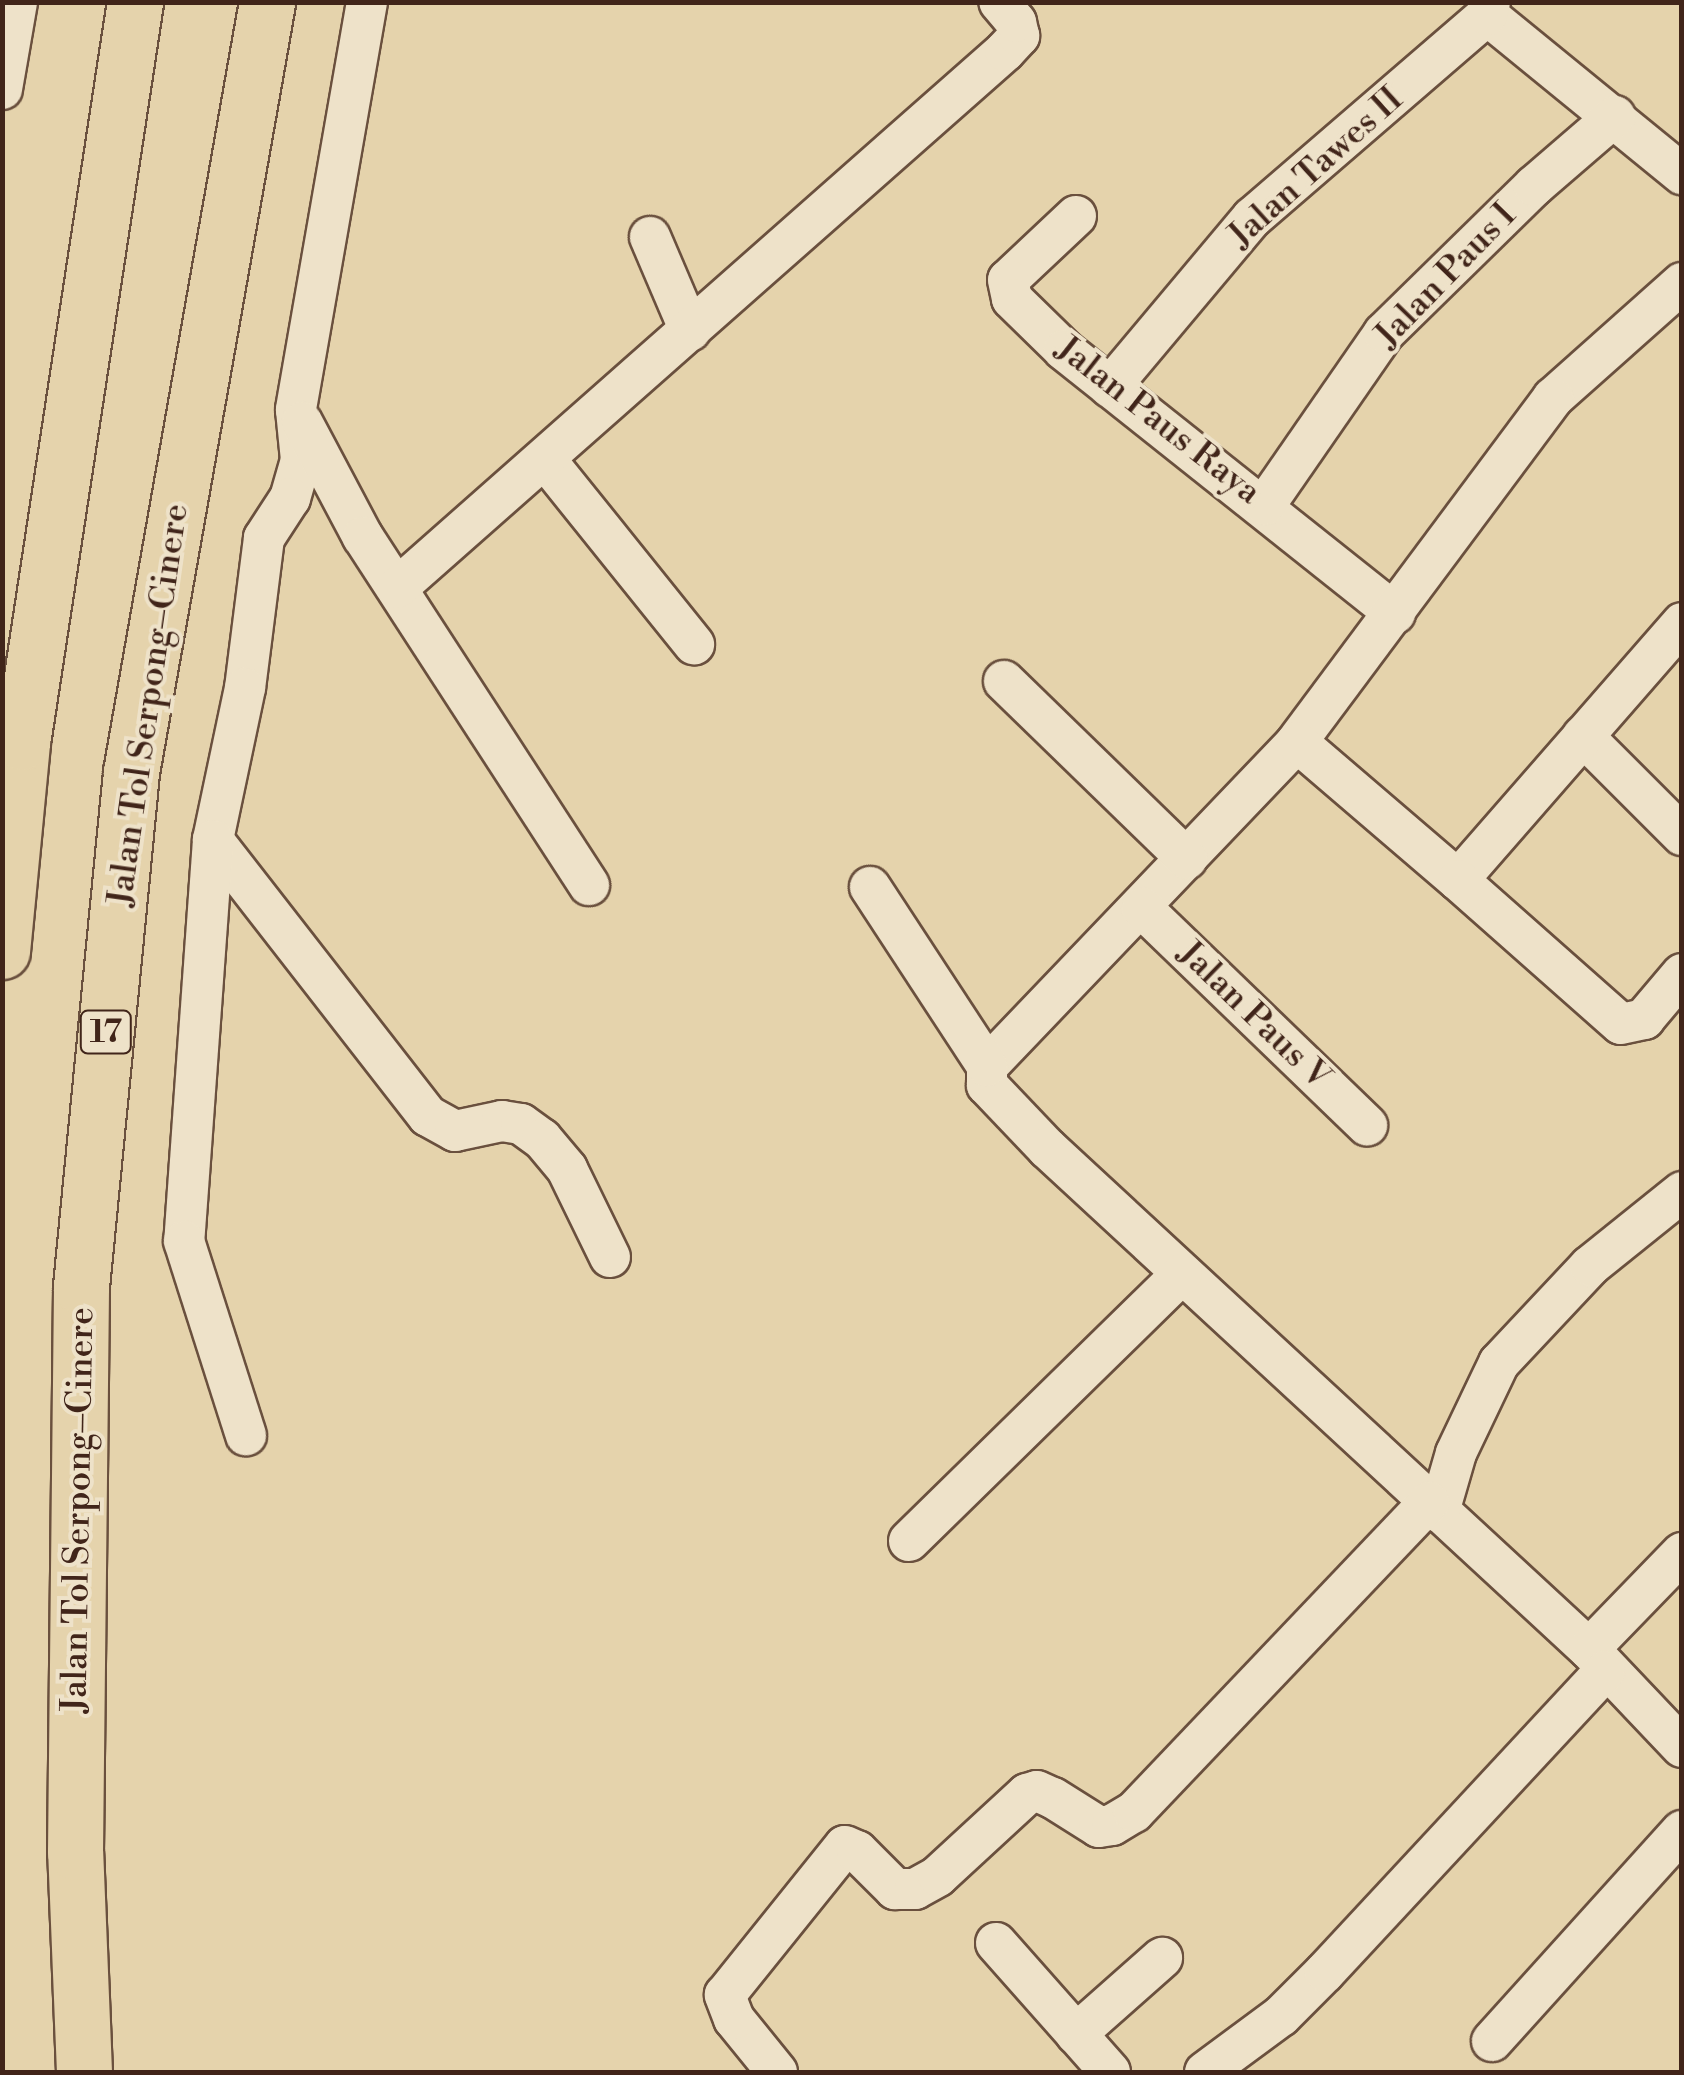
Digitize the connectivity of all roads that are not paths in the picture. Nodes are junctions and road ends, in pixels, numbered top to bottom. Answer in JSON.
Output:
{"nodes":[{"id":1,"x":17,"y":2,"type":"edge"},
{"id":2,"x":135,"y":2,"type":"edge"},
{"id":3,"x":267,"y":2,"type":"edge"},
{"id":4,"x":367,"y":2,"type":"edge"},
{"id":5,"x":998,"y":2,"type":"edge"},
{"id":6,"x":1488,"y":9,"type":"edge"},
{"id":7,"x":2,"y":89,"type":"edge"},
{"id":8,"x":1616,"y":116,"type":"junction"},
{"id":9,"x":1682,"y":174,"type":"edge"},
{"id":10,"x":1076,"y":216,"type":"dead end"},
{"id":11,"x":650,"y":237,"type":"dead end"},
{"id":12,"x":1682,"y":283,"type":"edge"},
{"id":13,"x":690,"y":331,"type":"junction"},
{"id":14,"x":1110,"y":388,"type":"junction"},
{"id":15,"x":296,"y":410,"type":"junction"},
{"id":16,"x":546,"y":459,"type":"junction"},
{"id":17,"x":1265,"y":506,"type":"junction"},
{"id":18,"x":397,"y":588,"type":"junction"},
{"id":19,"x":1395,"y":613,"type":"junction"},
{"id":20,"x":1682,"y":622,"type":"edge"},
{"id":21,"x":694,"y":644,"type":"dead end"},
{"id":22,"x":1004,"y":681,"type":"dead end"},
{"id":23,"x":1583,"y":736,"type":"junction"},
{"id":24,"x":1296,"y":742,"type":"junction"},
{"id":25,"x":1682,"y":835,"type":"edge"},
{"id":26,"x":213,"y":840,"type":"junction"},
{"id":27,"x":1187,"y":859,"type":"junction"},
{"id":28,"x":1458,"y":880,"type":"junction"},
{"id":29,"x":590,"y":885,"type":"dead end"},
{"id":30,"x":870,"y":887,"type":"dead end"},
{"id":31,"x":1142,"y":908,"type":"junction"},
{"id":32,"x":2,"y":951,"type":"edge"},
{"id":33,"x":1682,"y":974,"type":"edge"},
{"id":34,"x":986,"y":1066,"type":"junction"},
{"id":35,"x":1367,"y":1125,"type":"dead end"},
{"id":36,"x":1682,"y":1192,"type":"edge"},
{"id":37,"x":610,"y":1257,"type":"dead end"},
{"id":38,"x":1182,"y":1274,"type":"junction"},
{"id":39,"x":246,"y":1436,"type":"dead end"},
{"id":40,"x":1434,"y":1506,"type":"junction"},
{"id":41,"x":908,"y":1541,"type":"dead end"},
{"id":42,"x":1682,"y":1553,"type":"edge"},
{"id":43,"x":1597,"y":1660,"type":"junction"},
{"id":44,"x":1682,"y":1747,"type":"edge"},
{"id":45,"x":1682,"y":1831,"type":"edge"},
{"id":46,"x":996,"y":1943,"type":"dead end"},
{"id":47,"x":1162,"y":1958,"type":"dead end"},
{"id":48,"x":1076,"y":2034,"type":"junction"},
{"id":49,"x":1492,"y":2041,"type":"dead end"},
{"id":50,"x":84,"y":2072,"type":"edge"},
{"id":51,"x":777,"y":2072,"type":"edge"},
{"id":52,"x":1110,"y":2072,"type":"edge"},
{"id":53,"x":1205,"y":2072,"type":"edge"}],
"edges":[{"from":1,"to":7,"type":"street"},
{"from":2,"to":32,"type":"highway"},
{"from":3,"to":50,"type":"highway","name":"Jalan Tol Serpong–Cinere","number":"17"},
{"from":4,"to":15,"type":"street"},
{"from":5,"to":13,"type":"street"},
{"from":6,"to":8,"type":"street"},
{"from":6,"to":14,"type":"street","name":"Jalan Tawes II"},
{"from":8,"to":9,"type":"street"},
{"from":8,"to":17,"type":"street","name":"Jalan Paus I"},
{"from":10,"to":14,"type":"street","name":"Jalan Paus Raya"},
{"from":11,"to":13,"type":"street"},
{"from":12,"to":19,"type":"street"},
{"from":13,"to":16,"type":"street"},
{"from":14,"to":17,"type":"street","name":"Jalan Paus Raya"},
{"from":15,"to":18,"type":"street"},
{"from":15,"to":26,"type":"street"},
{"from":16,"to":18,"type":"street"},
{"from":16,"to":21,"type":"street"},
{"from":17,"to":19,"type":"street","name":"Jalan Paus Raya"},
{"from":18,"to":29,"type":"street"},
{"from":19,"to":24,"type":"street"},
{"from":20,"to":23,"type":"street"},
{"from":22,"to":27,"type":"street"},
{"from":23,"to":25,"type":"street"},
{"from":23,"to":28,"type":"street"},
{"from":24,"to":27,"type":"street"},
{"from":24,"to":28,"type":"street"},
{"from":26,"to":37,"type":"street"},
{"from":26,"to":39,"type":"street"},
{"from":27,"to":31,"type":"street"},
{"from":28,"to":33,"type":"street"},
{"from":30,"to":34,"type":"street"},
{"from":31,"to":34,"type":"street"},
{"from":31,"to":35,"type":"street","name":"Jalan Paus V"},
{"from":34,"to":38,"type":"street"},
{"from":36,"to":40,"type":"street"},
{"from":38,"to":40,"type":"street"},
{"from":38,"to":41,"type":"street"},
{"from":40,"to":43,"type":"street"},
{"from":40,"to":51,"type":"street"},
{"from":42,"to":43,"type":"street"},
{"from":43,"to":44,"type":"street"},
{"from":43,"to":53,"type":"street"},
{"from":45,"to":49,"type":"street"},
{"from":46,"to":48,"type":"street"},
{"from":47,"to":48,"type":"street"},
{"from":48,"to":52,"type":"street"}]}
